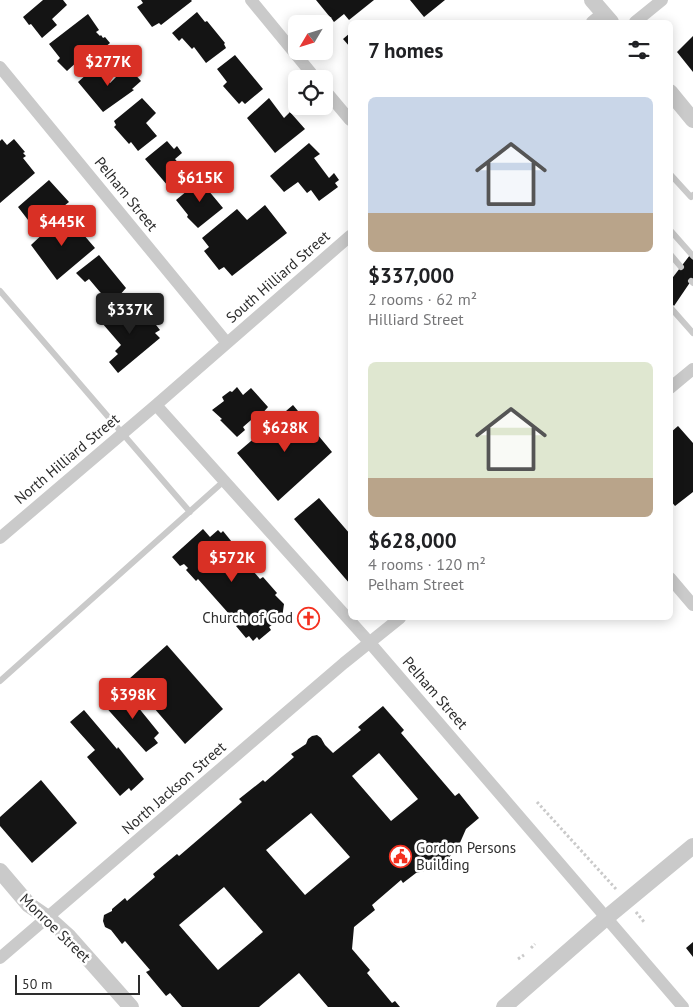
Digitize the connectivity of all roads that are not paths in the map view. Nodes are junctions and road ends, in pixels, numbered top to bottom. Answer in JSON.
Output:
{"nodes":[{"id":1,"x":251,"y":0,"type":"edge"},
{"id":2,"x":592,"y":0,"type":"edge"},
{"id":3,"x":662,"y":0,"type":"edge"},
{"id":4,"x":602,"y":19,"type":"edge"},
{"id":5,"x":637,"y":20,"type":"edge"},
{"id":6,"x":0,"y":67,"type":"edge"},
{"id":7,"x":309,"y":70,"type":"edge"},
{"id":8,"x":673,"y":96,"type":"edge"},
{"id":9,"x":333,"y":99,"type":"edge"},
{"id":10,"x":348,"y":118,"type":"edge"},
{"id":11,"x":693,"y":120,"type":"edge"},
{"id":12,"x":673,"y":177,"type":"edge"},
{"id":13,"x":693,"y":195,"type":"edge"},
{"id":14,"x":673,"y":233,"type":"edge"},
{"id":15,"x":348,"y":238,"type":"edge"},
{"id":16,"x":693,"y":256,"type":"edge"},
{"id":17,"x":673,"y":258,"type":"edge"},
{"id":18,"x":681,"y":267,"type":"dead end"},
{"id":19,"x":0,"y":291,"type":"edge"},
{"id":20,"x":673,"y":310,"type":"edge"},
{"id":21,"x":693,"y":333,"type":"edge"},
{"id":22,"x":227,"y":343,"type":"junction"},
{"id":23,"x":693,"y":369,"type":"edge"},
{"id":24,"x":673,"y":386,"type":"edge"},
{"id":25,"x":156,"y":405,"type":"junction"},
{"id":26,"x":122,"y":434,"type":"junction"},
{"id":27,"x":224,"y":481,"type":"junction"},
{"id":28,"x":190,"y":512,"type":"junction"},
{"id":29,"x":0,"y":538,"type":"edge"},
{"id":30,"x":673,"y":582,"type":"edge"},
{"id":31,"x":693,"y":605,"type":"edge"},
{"id":32,"x":348,"y":619,"type":"edge"},
{"id":33,"x":349,"y":620,"type":"edge"},
{"id":34,"x":398,"y":620,"type":"edge"},
{"id":35,"x":370,"y":643,"type":"junction"},
{"id":36,"x":0,"y":681,"type":"edge"},
{"id":37,"x":693,"y":846,"type":"edge"},
{"id":38,"x":0,"y":871,"type":"edge"},
{"id":39,"x":48,"y":918,"type":"junction"},
{"id":40,"x":606,"y":918,"type":"junction"},
{"id":41,"x":0,"y":958,"type":"edge"},
{"id":42,"x":131,"y":1007,"type":"edge"},
{"id":43,"x":504,"y":1007,"type":"edge"},
{"id":44,"x":683,"y":1007,"type":"edge"}],
"edges":[{"from":1,"to":7,"type":"street"},
{"from":2,"to":4,"type":"street"},
{"from":3,"to":5,"type":"street"},
{"from":6,"to":22,"type":"street","name":"Pelham Street"},
{"from":8,"to":11,"type":"street"},
{"from":9,"to":10,"type":"street"},
{"from":12,"to":13,"type":"lane"},
{"from":14,"to":16,"type":"lane"},
{"from":15,"to":22,"type":"street","name":"South Hilliard Street"},
{"from":17,"to":18,"type":"lane"},
{"from":19,"to":26,"type":"lane"},
{"from":20,"to":21,"type":"lane"},
{"from":22,"to":25,"type":"street","name":"South Hilliard Street"},
{"from":23,"to":24,"type":"street"},
{"from":25,"to":26,"type":"street","name":"North Hilliard Street"},
{"from":25,"to":27,"type":"street","name":"Pelham Street"},
{"from":26,"to":28,"type":"lane"},
{"from":26,"to":29,"type":"street","name":"North Hilliard Street"},
{"from":27,"to":28,"type":"lane"},
{"from":27,"to":32,"type":"street","name":"Pelham Street"},
{"from":28,"to":36,"type":"lane"},
{"from":30,"to":31,"type":"street"},
{"from":33,"to":35,"type":"street","name":"Pelham Street"},
{"from":34,"to":35,"type":"street","name":"North Jackson Street"},
{"from":35,"to":39,"type":"street","name":"North Jackson Street"},
{"from":35,"to":40,"type":"street","name":"Pelham Street"},
{"from":37,"to":40,"type":"street"},
{"from":38,"to":39,"type":"street","name":"Monroe Street"},
{"from":39,"to":41,"type":"street","name":"North Jackson Street"},
{"from":39,"to":42,"type":"street","name":"Monroe Street"},
{"from":40,"to":43,"type":"street"},
{"from":40,"to":44,"type":"street","name":"Pelham Street"}]}
